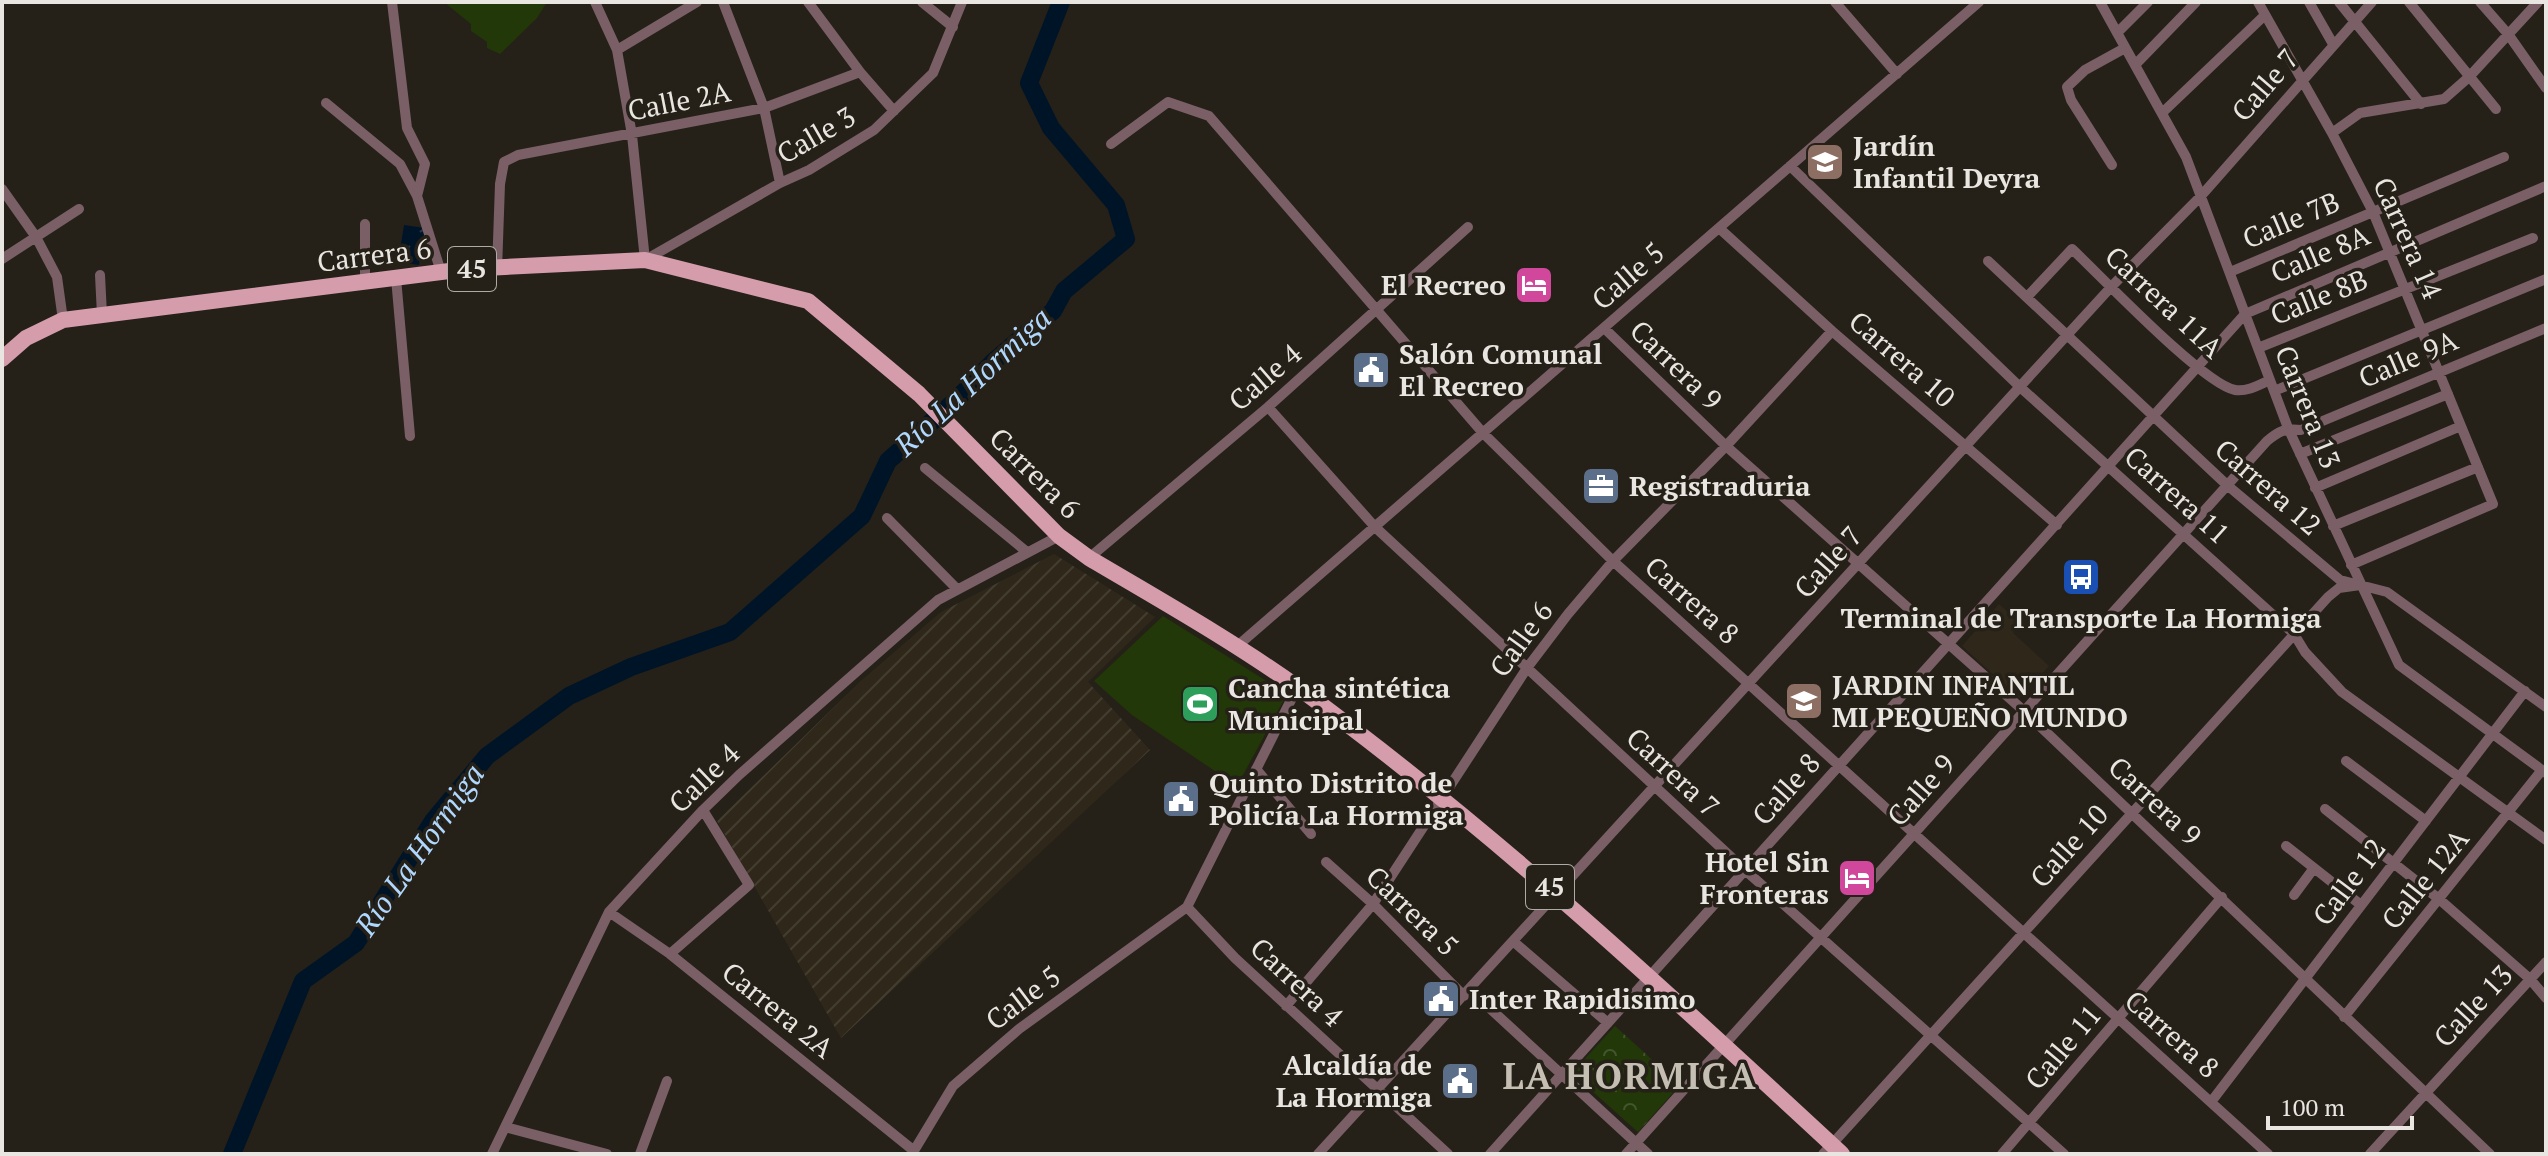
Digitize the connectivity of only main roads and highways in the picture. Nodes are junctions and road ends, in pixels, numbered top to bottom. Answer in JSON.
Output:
{"nodes":[{"id":1,"x":2,"y":359,"type":"edge"},
{"id":2,"x":1832,"y":1151,"type":"edge"}],
"edges":[{"from":1,"to":2,"type":"main road","name":"Carrera 6","number":"45"}]}
